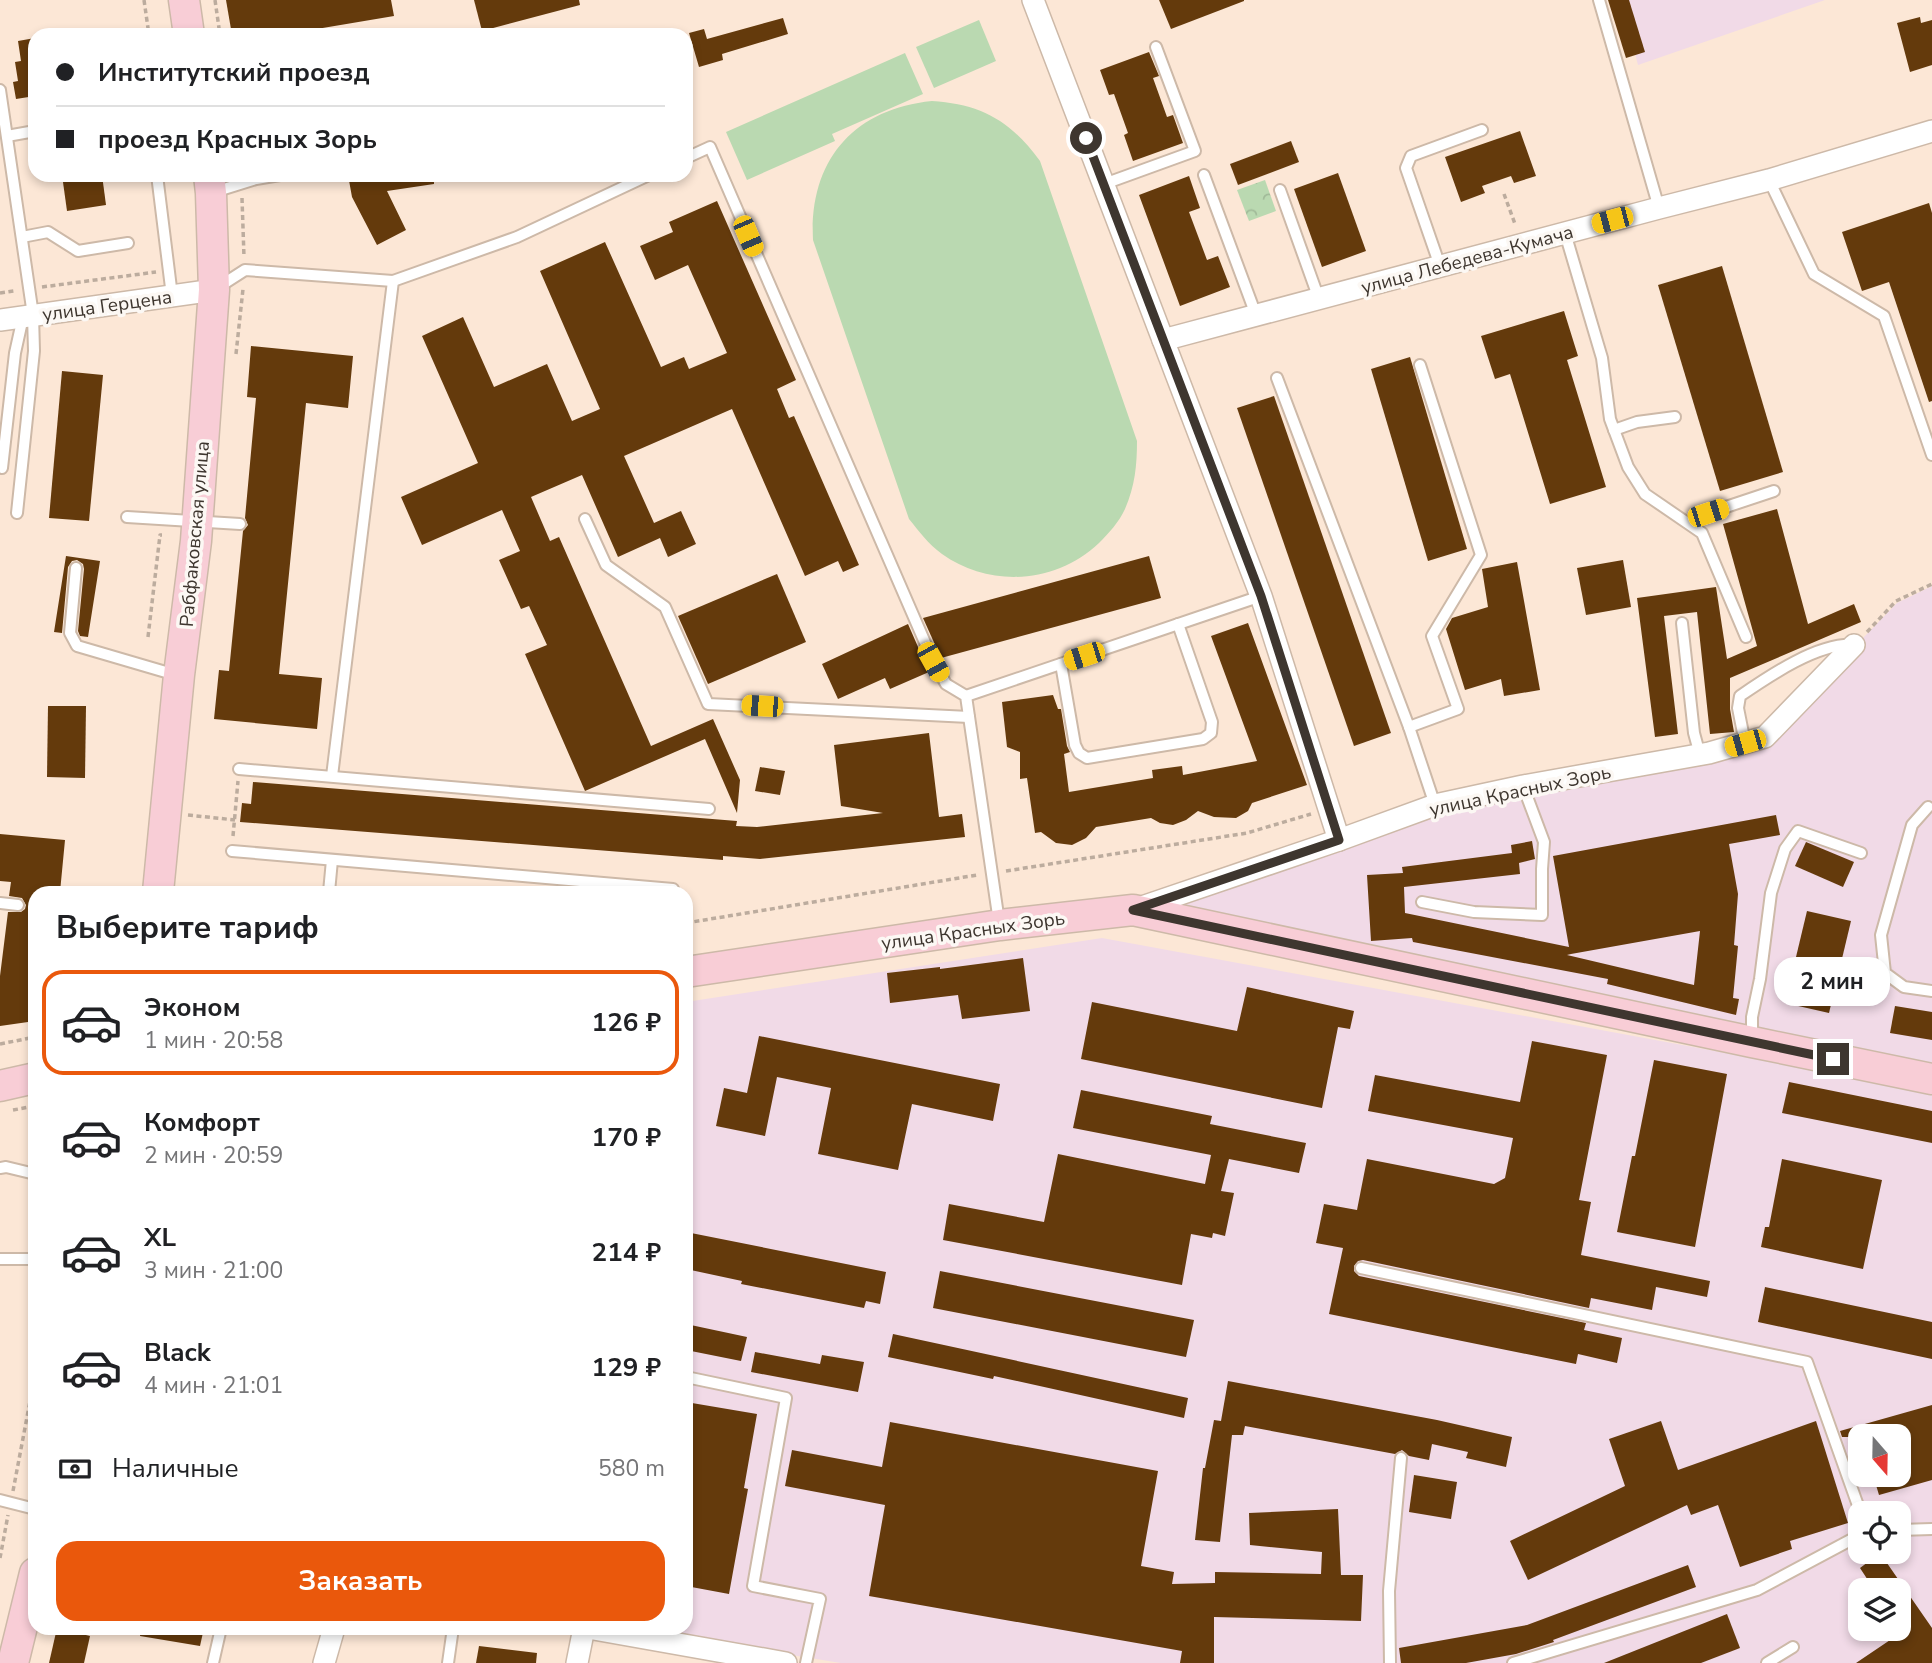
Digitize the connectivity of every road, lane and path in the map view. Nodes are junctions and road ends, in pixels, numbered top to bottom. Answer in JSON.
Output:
{"nodes":[{"id":1,"x":144,"y":0,"type":"edge"},
{"id":2,"x":184,"y":0,"type":"edge"},
{"id":3,"x":215,"y":0,"type":"edge"},
{"id":4,"x":1033,"y":0,"type":"edge"},
{"id":5,"x":1599,"y":0,"type":"edge"},
{"id":6,"x":148,"y":28,"type":"edge"},
{"id":7,"x":188,"y":28,"type":"edge"},
{"id":8,"x":219,"y":28,"type":"edge"},
{"id":9,"x":1156,"y":47,"type":"dead end"},
{"id":10,"x":0,"y":90,"type":"edge"},
{"id":11,"x":1482,"y":130,"type":"dead end"},
{"id":12,"x":1932,"y":131,"type":"edge"},
{"id":13,"x":28,"y":132,"type":"edge"},
{"id":14,"x":7,"y":136,"type":"junction"},
{"id":15,"x":693,"y":155,"type":"edge"},
{"id":16,"x":13,"y":175,"type":"junction"},
{"id":17,"x":1204,"y":175,"type":"dead end"},
{"id":18,"x":0,"y":177,"type":"edge"},
{"id":19,"x":1769,"y":180,"type":"junction"},
{"id":20,"x":159,"y":182,"type":"edge"},
{"id":21,"x":228,"y":182,"type":"edge"},
{"id":22,"x":634,"y":182,"type":"edge"},
{"id":23,"x":210,"y":184,"type":"edge"},
{"id":24,"x":1104,"y":184,"type":"junction"},
{"id":25,"x":1280,"y":190,"type":"dead end"},
{"id":26,"x":1504,"y":194,"type":"dead end"},
{"id":27,"x":1659,"y":208,"type":"junction"},
{"id":28,"x":1515,"y":224,"type":"dead end"},
{"id":29,"x":1565,"y":233,"type":"junction"},
{"id":30,"x":22,"y":237,"type":"junction"},
{"id":31,"x":128,"y":243,"type":"dead end"},
{"id":32,"x":1440,"y":266,"type":"junction"},
{"id":33,"x":393,"y":281,"type":"junction"},
{"id":34,"x":214,"y":290,"type":"junction"},
{"id":35,"x":172,"y":296,"type":"junction"},
{"id":36,"x":1319,"y":299,"type":"junction"},
{"id":37,"x":28,"y":316,"type":"junction"},
{"id":38,"x":1256,"y":316,"type":"junction"},
{"id":39,"x":0,"y":320,"type":"edge"},
{"id":40,"x":1163,"y":340,"type":"junction"},
{"id":41,"x":1420,"y":365,"type":"dead end"},
{"id":42,"x":1277,"y":378,"type":"dead end"},
{"id":43,"x":1675,"y":417,"type":"dead end"},
{"id":44,"x":1614,"y":430,"type":"junction"},
{"id":45,"x":1932,"y":455,"type":"edge"},
{"id":46,"x":2,"y":468,"type":"dead end"},
{"id":47,"x":1774,"y":491,"type":"dead end"},
{"id":48,"x":17,"y":513,"type":"dead end"},
{"id":49,"x":127,"y":517,"type":"dead end"},
{"id":50,"x":586,"y":519,"type":"dead end"},
{"id":51,"x":197,"y":522,"type":"junction"},
{"id":52,"x":240,"y":524,"type":"dead end"},
{"id":53,"x":1693,"y":526,"type":"junction"},
{"id":54,"x":76,"y":568,"type":"dead end"},
{"id":55,"x":1932,"y":584,"type":"edge"},
{"id":56,"x":1261,"y":596,"type":"junction"},
{"id":57,"x":1682,"y":623,"type":"dead end"},
{"id":58,"x":1178,"y":624,"type":"junction"},
{"id":59,"x":1746,"y":637,"type":"dead end"},
{"id":60,"x":1854,"y":645,"type":"junction"},
{"id":61,"x":1061,"y":664,"type":"junction"},
{"id":62,"x":179,"y":675,"type":"junction"},
{"id":63,"x":966,"y":696,"type":"junction"},
{"id":64,"x":969,"y":717,"type":"junction"},
{"id":65,"x":1409,"y":727,"type":"junction"},
{"id":66,"x":1745,"y":743,"type":"junction"},
{"id":67,"x":1700,"y":755,"type":"junction"},
{"id":68,"x":239,"y":769,"type":"joint"},
{"id":69,"x":332,"y":776,"type":"junction"},
{"id":70,"x":1523,"y":786,"type":"junction"},
{"id":71,"x":1435,"y":805,"type":"junction"},
{"id":72,"x":1928,"y":807,"type":"dead end"},
{"id":73,"x":709,"y":809,"type":"dead end"},
{"id":74,"x":1329,"y":809,"type":"junction"},
{"id":75,"x":188,"y":815,"type":"dead end"},
{"id":76,"x":235,"y":820,"type":"junction"},
{"id":77,"x":1339,"y":840,"type":"junction"},
{"id":78,"x":232,"y":852,"type":"joint"},
{"id":79,"x":1861,"y":853,"type":"dead end"},
{"id":80,"x":332,"y":860,"type":"junction"},
{"id":81,"x":992,"y":873,"type":"junction"},
{"id":82,"x":159,"y":886,"type":"edge"},
{"id":83,"x":330,"y":886,"type":"edge"},
{"id":84,"x":638,"y":886,"type":"edge"},
{"id":85,"x":1422,"y":902,"type":"dead end"},
{"id":86,"x":0,"y":903,"type":"edge"},
{"id":87,"x":18,"y":905,"type":"dead end"},
{"id":88,"x":1133,"y":910,"type":"junction"},
{"id":89,"x":693,"y":922,"type":"edge"},
{"id":90,"x":999,"y":925,"type":"junction"},
{"id":91,"x":693,"y":971,"type":"edge"},
{"id":92,"x":1932,"y":991,"type":"edge"},
{"id":93,"x":28,"y":1038,"type":"edge"},
{"id":94,"x":1752,"y":1042,"type":"junction"},
{"id":95,"x":0,"y":1044,"type":"edge"},
{"id":96,"x":1932,"y":1079,"type":"edge"},
{"id":97,"x":28,"y":1083,"type":"edge"},
{"id":98,"x":6,"y":1098,"type":"edge"},
{"id":99,"x":28,"y":1104,"type":"edge"},
{"id":100,"x":0,"y":1168,"type":"edge"},
{"id":101,"x":28,"y":1172,"type":"edge"},
{"id":102,"x":0,"y":1259,"type":"edge"},
{"id":103,"x":28,"y":1259,"type":"edge"},
{"id":104,"x":1361,"y":1268,"type":"dead end"},
{"id":105,"x":693,"y":1378,"type":"edge"},
{"id":106,"x":28,"y":1404,"type":"edge"},
{"id":107,"x":1401,"y":1458,"type":"dead end"},
{"id":108,"x":5,"y":1501,"type":"edge"},
{"id":109,"x":1856,"y":1501,"type":"edge"},
{"id":110,"x":28,"y":1507,"type":"edge"},
{"id":111,"x":1932,"y":1529,"type":"edge"},
{"id":112,"x":1911,"y":1530,"type":"edge"},
{"id":113,"x":1848,"y":1541,"type":"edge"},
{"id":114,"x":0,"y":1558,"type":"edge"},
{"id":115,"x":28,"y":1602,"type":"edge"},
{"id":116,"x":219,"y":1635,"type":"edge"},
{"id":117,"x":332,"y":1635,"type":"edge"},
{"id":118,"x":452,"y":1635,"type":"edge"},
{"id":119,"x":584,"y":1635,"type":"edge"},
{"id":120,"x":620,"y":1635,"type":"edge"},
{"id":121,"x":1793,"y":1647,"type":"dead end"},
{"id":122,"x":13,"y":1663,"type":"edge"},
{"id":123,"x":213,"y":1663,"type":"edge"},
{"id":124,"x":324,"y":1663,"type":"edge"},
{"id":125,"x":448,"y":1663,"type":"edge"},
{"id":126,"x":577,"y":1663,"type":"edge"},
{"id":127,"x":786,"y":1663,"type":"edge"},
{"id":128,"x":806,"y":1663,"type":"edge"},
{"id":129,"x":1391,"y":1663,"type":"edge"},
{"id":130,"x":1513,"y":1663,"type":"edge"},
{"id":131,"x":1767,"y":1663,"type":"edge"}],
"edges":[{"from":1,"to":6,"type":"path"},
{"from":2,"to":7,"type":"street"},
{"from":3,"to":8,"type":"path"},
{"from":4,"to":24,"type":"street"},
{"from":5,"to":27,"type":"lane"},
{"from":9,"to":24,"type":"lane"},
{"from":10,"to":14,"type":"lane"},
{"from":11,"to":32,"type":"lane"},
{"from":12,"to":19,"type":"street","name":"улица Лебедева-Кумача"},
{"from":13,"to":14,"type":"lane"},
{"from":14,"to":16,"type":"lane"},
{"from":15,"to":63,"type":"lane"},
{"from":16,"to":18,"type":"lane"},
{"from":16,"to":30,"type":"lane"},
{"from":17,"to":38,"type":"lane"},
{"from":19,"to":27,"type":"street","name":"улица Лебедева-Кумача"},
{"from":19,"to":45,"type":"lane"},
{"from":20,"to":35,"type":"lane"},
{"from":21,"to":23,"type":"lane"},
{"from":22,"to":33,"type":"lane"},
{"from":23,"to":34,"type":"street","name":"Рабфаковская улица"},
{"from":24,"to":40,"type":"street"},
{"from":25,"to":36,"type":"lane"},
{"from":26,"to":28,"type":"path"},
{"from":27,"to":29,"type":"street","name":"улица Лебедева-Кумача"},
{"from":29,"to":32,"type":"street","name":"улица Лебедева-Кумача"},
{"from":29,"to":44,"type":"lane"},
{"from":30,"to":31,"type":"lane"},
{"from":30,"to":37,"type":"lane"},
{"from":32,"to":36,"type":"street","name":"улица Лебедева-Кумача"},
{"from":33,"to":34,"type":"lane"},
{"from":33,"to":69,"type":"lane"},
{"from":34,"to":35,"type":"street","name":"улица Герцена"},
{"from":34,"to":51,"type":"street","name":"Рабфаковская улица"},
{"from":35,"to":37,"type":"street","name":"улица Герцена"},
{"from":36,"to":38,"type":"street","name":"улица Лебедева-Кумача"},
{"from":37,"to":39,"type":"street","name":"улица Герцена"},
{"from":37,"to":46,"type":"lane"},
{"from":37,"to":48,"type":"lane"},
{"from":38,"to":40,"type":"street","name":"улица Лебедева-Кумача"},
{"from":40,"to":56,"type":"street"},
{"from":41,"to":65,"type":"lane"},
{"from":42,"to":65,"type":"lane"},
{"from":43,"to":44,"type":"lane"},
{"from":44,"to":53,"type":"lane"},
{"from":47,"to":53,"type":"lane"},
{"from":49,"to":51,"type":"lane"},
{"from":50,"to":64,"type":"lane"},
{"from":51,"to":52,"type":"lane"},
{"from":51,"to":62,"type":"street","name":"Рабфаковская улица"},
{"from":53,"to":59,"type":"lane"},
{"from":54,"to":62,"type":"lane"},
{"from":55,"to":60,"type":"path"},
{"from":56,"to":58,"type":"lane"},
{"from":56,"to":74,"type":"street"},
{"from":57,"to":67,"type":"lane"},
{"from":58,"to":61,"type":"lane"},
{"from":58,"to":61,"type":"lane"},
{"from":60,"to":66,"type":"street","name":"улица Красных Зорь"},
{"from":60,"to":66,"type":"lane"},
{"from":61,"to":63,"type":"lane"},
{"from":62,"to":82,"type":"street","name":"Рабфаковская улица"},
{"from":63,"to":64,"type":"lane"},
{"from":64,"to":81,"type":"lane"},
{"from":65,"to":71,"type":"lane"},
{"from":66,"to":67,"type":"street","name":"улица Красных Зорь"},
{"from":67,"to":70,"type":"street","name":"улица Красных Зорь"},
{"from":68,"to":69,"type":"lane"},
{"from":68,"to":76,"type":"path"},
{"from":69,"to":73,"type":"lane"},
{"from":70,"to":71,"type":"street","name":"улица Красных Зорь"},
{"from":70,"to":85,"type":"lane"},
{"from":71,"to":77,"type":"street","name":"улица Красных Зорь"},
{"from":72,"to":92,"type":"lane"},
{"from":74,"to":77,"type":"street"},
{"from":74,"to":81,"type":"path"},
{"from":75,"to":76,"type":"path"},
{"from":76,"to":78,"type":"path"},
{"from":77,"to":88,"type":"street","name":"улица Красных Зорь"},
{"from":78,"to":80,"type":"lane"},
{"from":79,"to":94,"type":"lane"},
{"from":80,"to":83,"type":"lane"},
{"from":80,"to":84,"type":"lane"},
{"from":81,"to":89,"type":"path"},
{"from":81,"to":90,"type":"lane"},
{"from":86,"to":87,"type":"lane"},
{"from":88,"to":90,"type":"street","name":"улица Красных Зорь"},
{"from":88,"to":94,"type":"street"},
{"from":90,"to":91,"type":"street","name":"улица Красных Зорь"},
{"from":93,"to":95,"type":"path"},
{"from":94,"to":96,"type":"street"},
{"from":97,"to":98,"type":"street"},
{"from":98,"to":99,"type":"path"},
{"from":100,"to":101,"type":"lane"},
{"from":102,"to":103,"type":"lane"},
{"from":104,"to":109,"type":"lane"},
{"from":105,"to":128,"type":"lane"},
{"from":106,"to":108,"type":"path"},
{"from":107,"to":129,"type":"lane"},
{"from":108,"to":110,"type":"lane"},
{"from":108,"to":114,"type":"path"},
{"from":111,"to":112,"type":"lane"},
{"from":113,"to":130,"type":"lane"},
{"from":115,"to":122,"type":"street"},
{"from":116,"to":123,"type":"lane"},
{"from":117,"to":124,"type":"street"},
{"from":118,"to":125,"type":"lane"},
{"from":119,"to":126,"type":"street"},
{"from":120,"to":127,"type":"street"},
{"from":121,"to":131,"type":"lane"}]}
